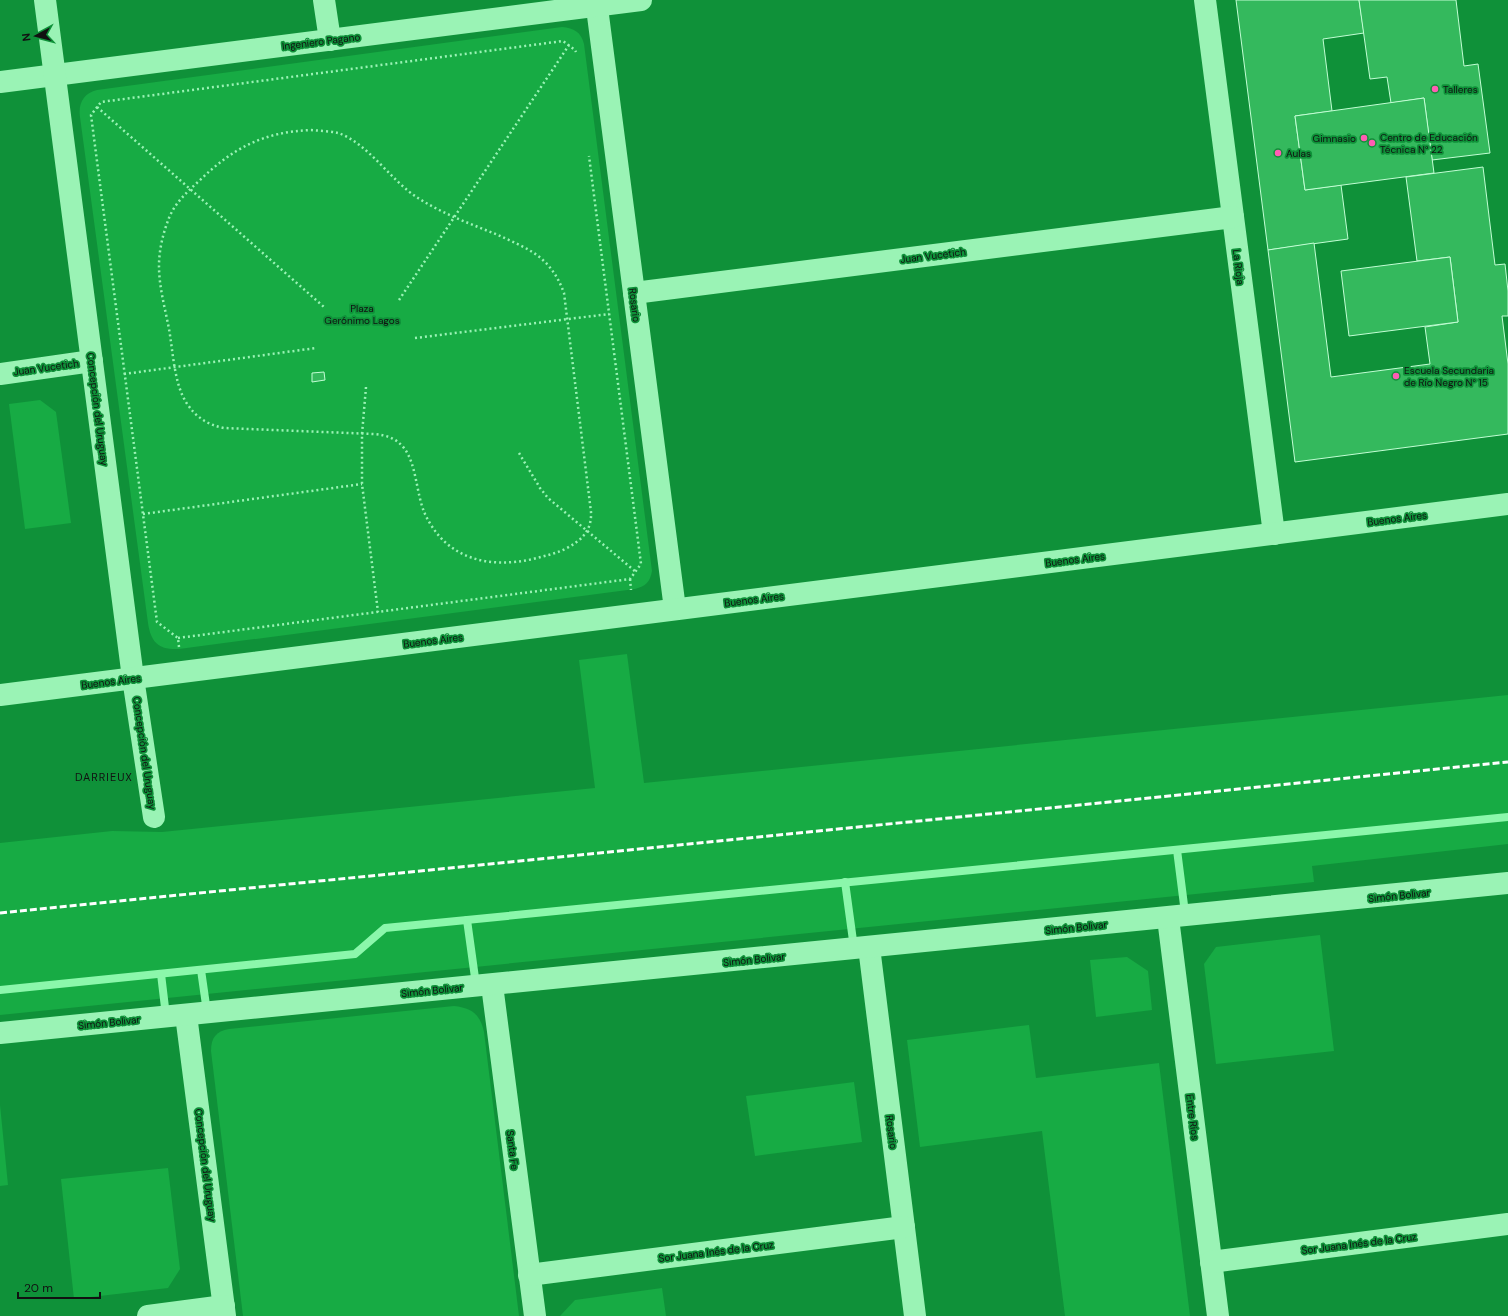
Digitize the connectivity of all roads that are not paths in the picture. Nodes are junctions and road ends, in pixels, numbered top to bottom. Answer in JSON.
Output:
{"nodes":[{"id":1,"x":45,"y":0,"type":"edge"},
{"id":2,"x":324,"y":0,"type":"edge"},
{"id":3,"x":641,"y":0,"type":"edge"},
{"id":4,"x":1205,"y":0,"type":"edge"},
{"id":5,"x":596,"y":3,"type":"edge"},
{"id":6,"x":330,"y":40,"type":"junction"},
{"id":7,"x":55,"y":75,"type":"junction"},
{"id":8,"x":0,"y":82,"type":"edge"},
{"id":9,"x":1233,"y":217,"type":"junction"},
{"id":10,"x":634,"y":293,"type":"junction"},
{"id":11,"x":92,"y":361,"type":"junction"},
{"id":12,"x":0,"y":374,"type":"edge"},
{"id":13,"x":1508,"y":504,"type":"edge"},
{"id":14,"x":1274,"y":534,"type":"junction"},
{"id":15,"x":675,"y":609,"type":"junction"},
{"id":16,"x":134,"y":678,"type":"junction"},
{"id":17,"x":0,"y":695,"type":"edge"},
{"id":18,"x":154,"y":817,"type":"dead end"},
{"id":19,"x":1508,"y":883,"type":"edge"},
{"id":20,"x":1168,"y":918,"type":"junction"},
{"id":21,"x":869,"y":947,"type":"junction"},
{"id":22,"x":492,"y":984,"type":"junction"},
{"id":23,"x":186,"y":1014,"type":"junction"},
{"id":24,"x":0,"y":1033,"type":"edge"},
{"id":25,"x":1508,"y":1224,"type":"edge"},
{"id":26,"x":904,"y":1227,"type":"junction"},
{"id":27,"x":1211,"y":1262,"type":"junction"},
{"id":28,"x":529,"y":1275,"type":"junction"},
{"id":29,"x":224,"y":1311,"type":"edge"},
{"id":30,"x":148,"y":1316,"type":"edge"},
{"id":31,"x":534,"y":1316,"type":"edge"},
{"id":32,"x":915,"y":1316,"type":"edge"},
{"id":33,"x":1218,"y":1316,"type":"edge"}],
"edges":[{"from":1,"to":7,"type":"street","name":"Concepción del Uruguay"},
{"from":2,"to":6,"type":"street"},
{"from":3,"to":5,"type":"street","name":"Ingeniero Pagano"},
{"from":4,"to":9,"type":"street","name":"La Rioja"},
{"from":5,"to":6,"type":"street","name":"Ingeniero Pagano"},
{"from":5,"to":10,"type":"street","name":"Rosario"},
{"from":6,"to":7,"type":"street","name":"Ingeniero Pagano"},
{"from":7,"to":8,"type":"street","name":"Ingeniero Pagano"},
{"from":7,"to":11,"type":"street","name":"Concepción del Uruguay"},
{"from":9,"to":10,"type":"street","name":"Juan Vucetich"},
{"from":9,"to":14,"type":"street","name":"La Rioja"},
{"from":10,"to":15,"type":"street","name":"Rosario"},
{"from":11,"to":12,"type":"street","name":"Juan Vucetich"},
{"from":11,"to":16,"type":"street","name":"Concepción del Uruguay"},
{"from":13,"to":14,"type":"street","name":"Buenos Aires"},
{"from":14,"to":15,"type":"street","name":"Buenos Aires"},
{"from":15,"to":16,"type":"street","name":"Buenos Aires"},
{"from":16,"to":17,"type":"street","name":"Buenos Aires"},
{"from":16,"to":18,"type":"street","name":"Concepción del Uruguay"},
{"from":19,"to":20,"type":"street","name":"Simón Bolivar"},
{"from":20,"to":21,"type":"street","name":"Simón Bolivar"},
{"from":20,"to":27,"type":"street","name":"Entre Ríos"},
{"from":21,"to":22,"type":"street","name":"Simón Bolivar"},
{"from":21,"to":26,"type":"street","name":"Rosario"},
{"from":22,"to":23,"type":"street","name":"Simón Bolivar"},
{"from":22,"to":28,"type":"street","name":"Santa Fe"},
{"from":23,"to":24,"type":"street","name":"Simón Bolivar"},
{"from":23,"to":29,"type":"street","name":"Concepción del Uruguay"},
{"from":25,"to":27,"type":"street","name":"Sor Juana Inés de la Cruz"},
{"from":26,"to":28,"type":"street","name":"Sor Juana Inés de la Cruz"},
{"from":26,"to":32,"type":"street","name":"Rosario"},
{"from":27,"to":33,"type":"street","name":"Entre Ríos"},
{"from":28,"to":31,"type":"street","name":"Santa Fe"},
{"from":29,"to":30,"type":"street"}]}
